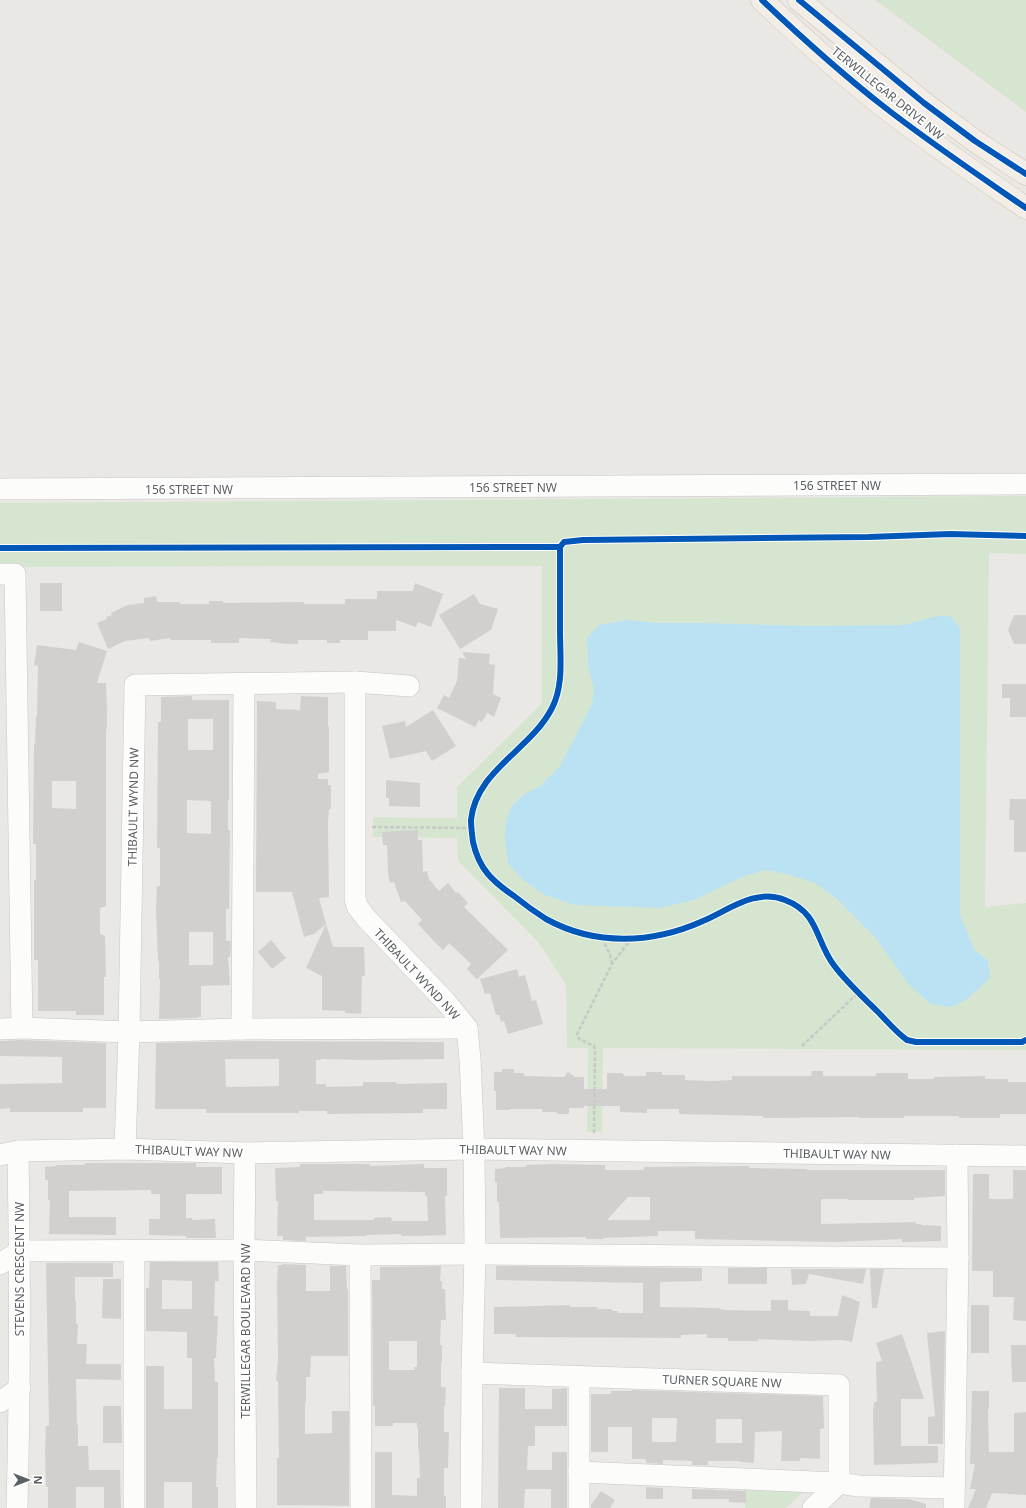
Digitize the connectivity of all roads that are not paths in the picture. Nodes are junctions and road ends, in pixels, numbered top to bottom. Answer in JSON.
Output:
{"nodes":[{"id":1,"x":762,"y":0,"type":"edge"},
{"id":2,"x":799,"y":0,"type":"edge"},
{"id":3,"x":1026,"y":174,"type":"edge"},
{"id":4,"x":1026,"y":208,"type":"edge"},
{"id":5,"x":1026,"y":484,"type":"edge"},
{"id":6,"x":0,"y":489,"type":"edge"},
{"id":7,"x":0,"y":574,"type":"edge"},
{"id":8,"x":355,"y":682,"type":"junction"},
{"id":9,"x":244,"y":684,"type":"junction"},
{"id":10,"x":409,"y":686,"type":"dead end"},
{"id":11,"x":22,"y":1028,"type":"junction"},
{"id":12,"x":467,"y":1028,"type":"junction"},
{"id":13,"x":0,"y":1029,"type":"edge"},
{"id":14,"x":242,"y":1029,"type":"junction"},
{"id":15,"x":129,"y":1032,"type":"junction"},
{"id":16,"x":125,"y":1149,"type":"junction"},
{"id":17,"x":474,"y":1149,"type":"junction"},
{"id":18,"x":9,"y":1153,"type":"edge"},
{"id":19,"x":245,"y":1153,"type":"junction"},
{"id":20,"x":957,"y":1155,"type":"junction"},
{"id":21,"x":1026,"y":1156,"type":"edge"},
{"id":22,"x":244,"y":1250,"type":"junction"},
{"id":23,"x":20,"y":1251,"type":"junction"},
{"id":24,"x":134,"y":1252,"type":"junction"},
{"id":25,"x":475,"y":1254,"type":"junction"},
{"id":26,"x":360,"y":1255,"type":"junction"},
{"id":27,"x":958,"y":1258,"type":"junction"},
{"id":28,"x":0,"y":1264,"type":"edge"},
{"id":29,"x":472,"y":1373,"type":"junction"},
{"id":30,"x":579,"y":1376,"type":"junction"},
{"id":31,"x":20,"y":1388,"type":"junction"},
{"id":32,"x":0,"y":1402,"type":"edge"},
{"id":33,"x":579,"y":1472,"type":"junction"},
{"id":34,"x":839,"y":1483,"type":"junction"},
{"id":35,"x":0,"y":1492,"type":"edge"},
{"id":36,"x":954,"y":1498,"type":"edge"},
{"id":37,"x":16,"y":1508,"type":"edge"},
{"id":38,"x":134,"y":1508,"type":"edge"},
{"id":39,"x":246,"y":1508,"type":"edge"},
{"id":40,"x":360,"y":1508,"type":"edge"},
{"id":41,"x":471,"y":1508,"type":"edge"},
{"id":42,"x":579,"y":1508,"type":"edge"},
{"id":43,"x":813,"y":1508,"type":"edge"}],
"edges":[{"from":1,"to":4,"type":"main road","name":"TERWILLEGAR DRIVE NW"},
{"from":2,"to":3,"type":"main road","name":"TERWILLEGAR DRIVE NW"},
{"from":5,"to":6,"type":"street","name":"156 STREET NW"},
{"from":7,"to":11,"type":"street"},
{"from":8,"to":9,"type":"street","name":"THIBAULT WYND NW"},
{"from":8,"to":10,"type":"street","name":"THIBAULT WYND NW"},
{"from":8,"to":12,"type":"street","name":"THIBAULT WYND NW"},
{"from":9,"to":14,"type":"street"},
{"from":9,"to":15,"type":"street","name":"THIBAULT WYND NW"},
{"from":11,"to":13,"type":"street"},
{"from":11,"to":15,"type":"street"},
{"from":12,"to":14,"type":"street"},
{"from":12,"to":17,"type":"street","name":"THIBAULT WYND NW"},
{"from":14,"to":15,"type":"street"},
{"from":15,"to":16,"type":"street","name":"THIBAULT WYND NW"},
{"from":16,"to":18,"type":"street","name":"THIBAULT WAY NW"},
{"from":16,"to":19,"type":"street","name":"THIBAULT WAY NW"},
{"from":17,"to":19,"type":"street","name":"THIBAULT WAY NW"},
{"from":17,"to":20,"type":"street","name":"THIBAULT WAY NW"},
{"from":17,"to":25,"type":"street"},
{"from":18,"to":23,"type":"street","name":"STEVENS CRESCENT NW"},
{"from":19,"to":22,"type":"street","name":"TERWILLEGAR BOULEVARD NW"},
{"from":20,"to":21,"type":"street","name":"THIBAULT WAY NW"},
{"from":20,"to":27,"type":"street"},
{"from":22,"to":24,"type":"street"},
{"from":22,"to":26,"type":"street"},
{"from":22,"to":39,"type":"street","name":"TERWILLEGAR BOULEVARD NW"},
{"from":23,"to":24,"type":"street"},
{"from":23,"to":28,"type":"street"},
{"from":23,"to":31,"type":"street","name":"STEVENS CRESCENT NW"},
{"from":24,"to":38,"type":"street"},
{"from":25,"to":26,"type":"street"},
{"from":25,"to":27,"type":"street"},
{"from":25,"to":29,"type":"street"},
{"from":26,"to":40,"type":"street"},
{"from":27,"to":36,"type":"street"},
{"from":29,"to":30,"type":"street","name":"TURNER SQUARE NW"},
{"from":29,"to":41,"type":"street"},
{"from":30,"to":33,"type":"street"},
{"from":30,"to":34,"type":"street","name":"TURNER SQUARE NW"},
{"from":31,"to":32,"type":"street"},
{"from":31,"to":37,"type":"street","name":"STEVENS CRESCENT NW"},
{"from":33,"to":34,"type":"street"},
{"from":33,"to":42,"type":"street"},
{"from":34,"to":36,"type":"street"},
{"from":34,"to":43,"type":"street"},
{"from":35,"to":37,"type":"street","name":"STEVENS CRESCENT NW"}]}
